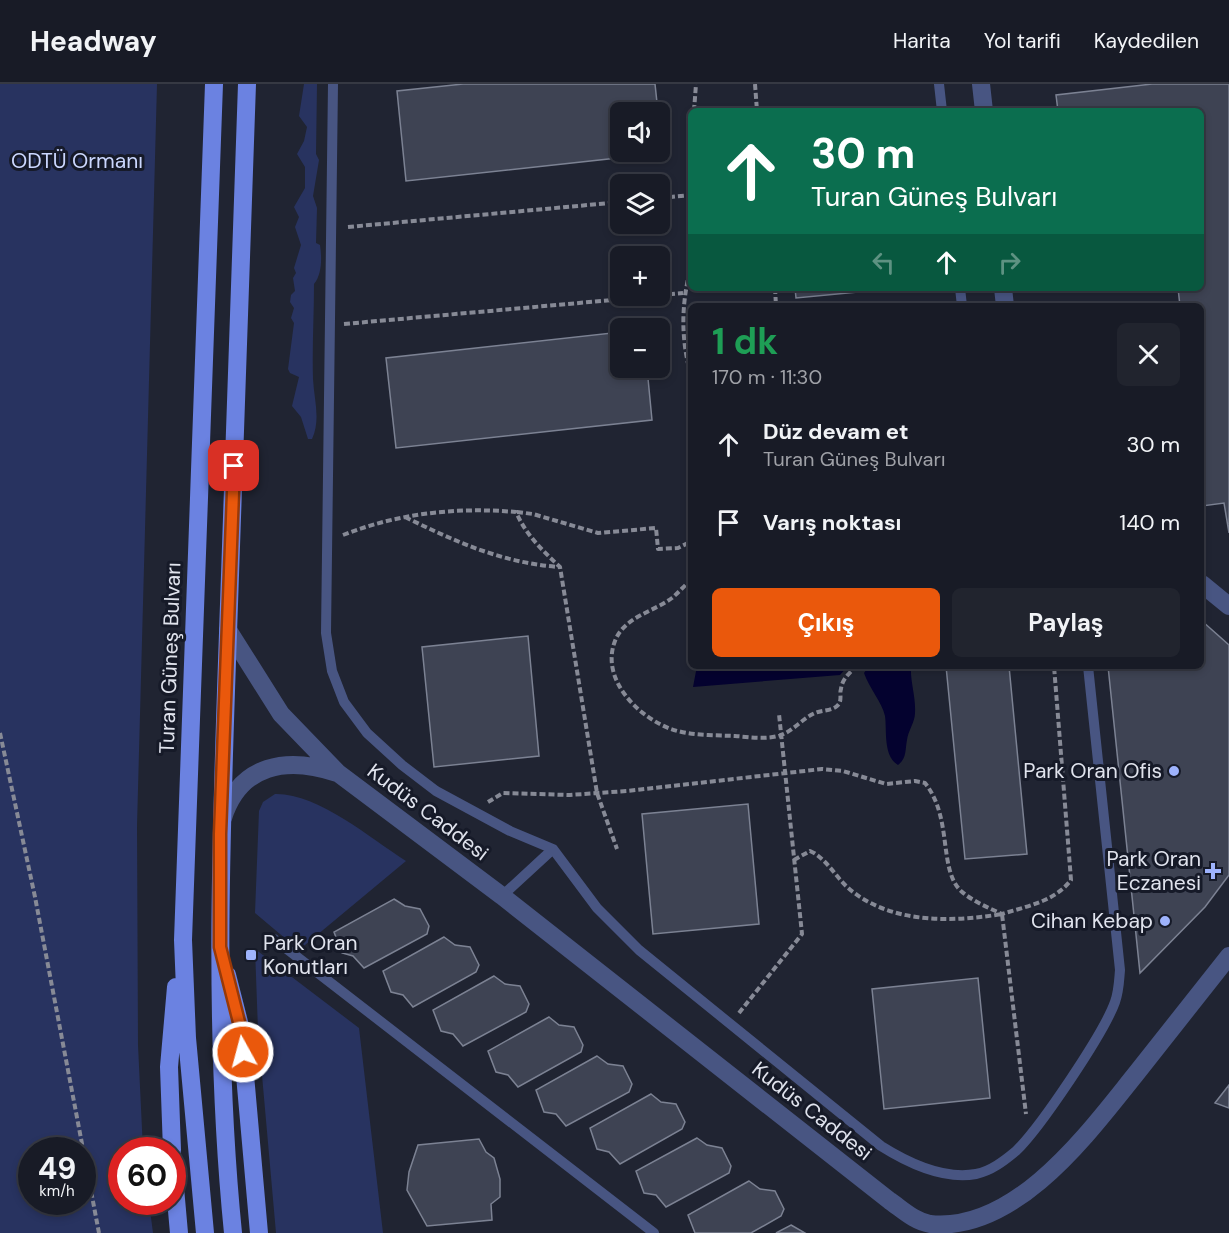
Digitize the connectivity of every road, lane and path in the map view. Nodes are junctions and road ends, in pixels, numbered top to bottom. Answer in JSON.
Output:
{"nodes":[{"id":1,"x":214,"y":84,"type":"edge"},
{"id":2,"x":247,"y":84,"type":"edge"},
{"id":3,"x":333,"y":84,"type":"edge"},
{"id":4,"x":696,"y":84,"type":"edge"},
{"id":5,"x":755,"y":84,"type":"edge"},
{"id":6,"x":939,"y":84,"type":"edge"},
{"id":7,"x":981,"y":84,"type":"edge"},
{"id":8,"x":694,"y":108,"type":"edge"},
{"id":9,"x":758,"y":108,"type":"edge"},
{"id":10,"x":942,"y":108,"type":"edge"},
{"id":11,"x":984,"y":108,"type":"edge"},
{"id":12,"x":688,"y":195,"type":"edge"},
{"id":13,"x":670,"y":197,"type":"edge"},
{"id":14,"x":610,"y":202,"type":"edge"},
{"id":15,"x":332,"y":228,"type":"junction"},
{"id":16,"x":688,"y":276,"type":"edge"},
{"id":17,"x":683,"y":293,"type":"junction"},
{"id":18,"x":670,"y":294,"type":"edge"},
{"id":19,"x":610,"y":300,"type":"edge"},
{"id":20,"x":331,"y":326,"type":"junction"},
{"id":21,"x":688,"y":364,"type":"edge"},
{"id":22,"x":516,"y":512,"type":"junction"},
{"id":23,"x":405,"y":517,"type":"junction"},
{"id":24,"x":327,"y":542,"type":"junction"},
{"id":25,"x":688,"y":543,"type":"edge"},
{"id":26,"x":560,"y":567,"type":"junction"},
{"id":27,"x":688,"y":583,"type":"edge"},
{"id":28,"x":1204,"y":586,"type":"edge"},
{"id":29,"x":1229,"y":606,"type":"edge"},
{"id":30,"x":228,"y":630,"type":"junction"},
{"id":31,"x":853,"y":669,"type":"edge"},
{"id":32,"x":1054,"y":669,"type":"edge"},
{"id":33,"x":1088,"y":669,"type":"edge"},
{"id":34,"x":779,"y":714,"type":"dead end"},
{"id":35,"x":0,"y":733,"type":"edge"},
{"id":36,"x":781,"y":735,"type":"junction"},
{"id":37,"x":338,"y":773,"type":"junction"},
{"id":38,"x":785,"y":774,"type":"junction"},
{"id":39,"x":597,"y":793,"type":"junction"},
{"id":40,"x":473,"y":812,"type":"junction"},
{"id":41,"x":221,"y":826,"type":"junction"},
{"id":42,"x":553,"y":849,"type":"junction"},
{"id":43,"x":618,"y":849,"type":"dead end"},
{"id":44,"x":794,"y":860,"type":"junction"},
{"id":45,"x":502,"y":896,"type":"junction"},
{"id":46,"x":1002,"y":914,"type":"junction"},
{"id":47,"x":274,"y":939,"type":"dead end"},
{"id":48,"x":183,"y":940,"type":"junction"},
{"id":49,"x":220,"y":947,"type":"junction"},
{"id":50,"x":1229,"y":956,"type":"edge"},
{"id":51,"x":729,"y":1025,"type":"junction"},
{"id":52,"x":1029,"y":1136,"type":"junction"},
{"id":53,"x":171,"y":1137,"type":"edge"},
{"id":54,"x":177,"y":1215,"type":"edge"},
{"id":55,"x":934,"y":1228,"type":"edge"},
{"id":56,"x":99,"y":1233,"type":"edge"},
{"id":57,"x":179,"y":1233,"type":"edge"},
{"id":58,"x":205,"y":1233,"type":"edge"},
{"id":59,"x":233,"y":1233,"type":"edge"},
{"id":60,"x":259,"y":1233,"type":"edge"},
{"id":61,"x":654,"y":1233,"type":"edge"}],
"edges":[{"from":1,"to":48,"type":"main road","name":"Turan Güneş Bulvarı"},
{"from":2,"to":30,"type":"main road"},
{"from":3,"to":15,"type":"lane"},
{"from":4,"to":8,"type":"path"},
{"from":5,"to":9,"type":"path"},
{"from":6,"to":10,"type":"lane"},
{"from":7,"to":11,"type":"street"},
{"from":12,"to":13,"type":"path"},
{"from":14,"to":15,"type":"path"},
{"from":15,"to":20,"type":"lane"},
{"from":16,"to":17,"type":"path"},
{"from":17,"to":18,"type":"path"},
{"from":17,"to":21,"type":"path"},
{"from":19,"to":20,"type":"path"},
{"from":20,"to":24,"type":"lane"},
{"from":22,"to":23,"type":"path"},
{"from":22,"to":25,"type":"path"},
{"from":22,"to":26,"type":"path"},
{"from":23,"to":24,"type":"path"},
{"from":23,"to":26,"type":"path"},
{"from":24,"to":40,"type":"lane"},
{"from":26,"to":39,"type":"path"},
{"from":27,"to":36,"type":"path"},
{"from":28,"to":29,"type":"street"},
{"from":30,"to":37,"type":"street","name":"Kudüs Caddesi"},
{"from":30,"to":41,"type":"main road"},
{"from":31,"to":36,"type":"path"},
{"from":32,"to":46,"type":"path"},
{"from":33,"to":52,"type":"lane"},
{"from":34,"to":36,"type":"path"},
{"from":35,"to":56,"type":"path"},
{"from":36,"to":38,"type":"path"},
{"from":37,"to":41,"type":"street","name":"Kudüs Caddesi"},
{"from":37,"to":45,"type":"street","name":"Kudüs Caddesi"},
{"from":38,"to":39,"type":"path"},
{"from":38,"to":44,"type":"path"},
{"from":38,"to":46,"type":"path"},
{"from":39,"to":40,"type":"path"},
{"from":39,"to":43,"type":"path"},
{"from":40,"to":42,"type":"lane"},
{"from":41,"to":49,"type":"main road"},
{"from":42,"to":45,"type":"lane"},
{"from":42,"to":51,"type":"lane"},
{"from":44,"to":46,"type":"path"},
{"from":44,"to":51,"type":"path"},
{"from":45,"to":55,"type":"street","name":"Kudüs Caddesi"},
{"from":46,"to":52,"type":"path"},
{"from":47,"to":61,"type":"lane"},
{"from":48,"to":53,"type":"main road"},
{"from":48,"to":58,"type":"main road","name":"Turan Güneş Bulvarı"},
{"from":49,"to":59,"type":"main road"},
{"from":49,"to":60,"type":"main road"},
{"from":50,"to":55,"type":"street","name":"Kudüs Caddesi"},
{"from":51,"to":52,"type":"lane"},
{"from":54,"to":57,"type":"main road"}]}
